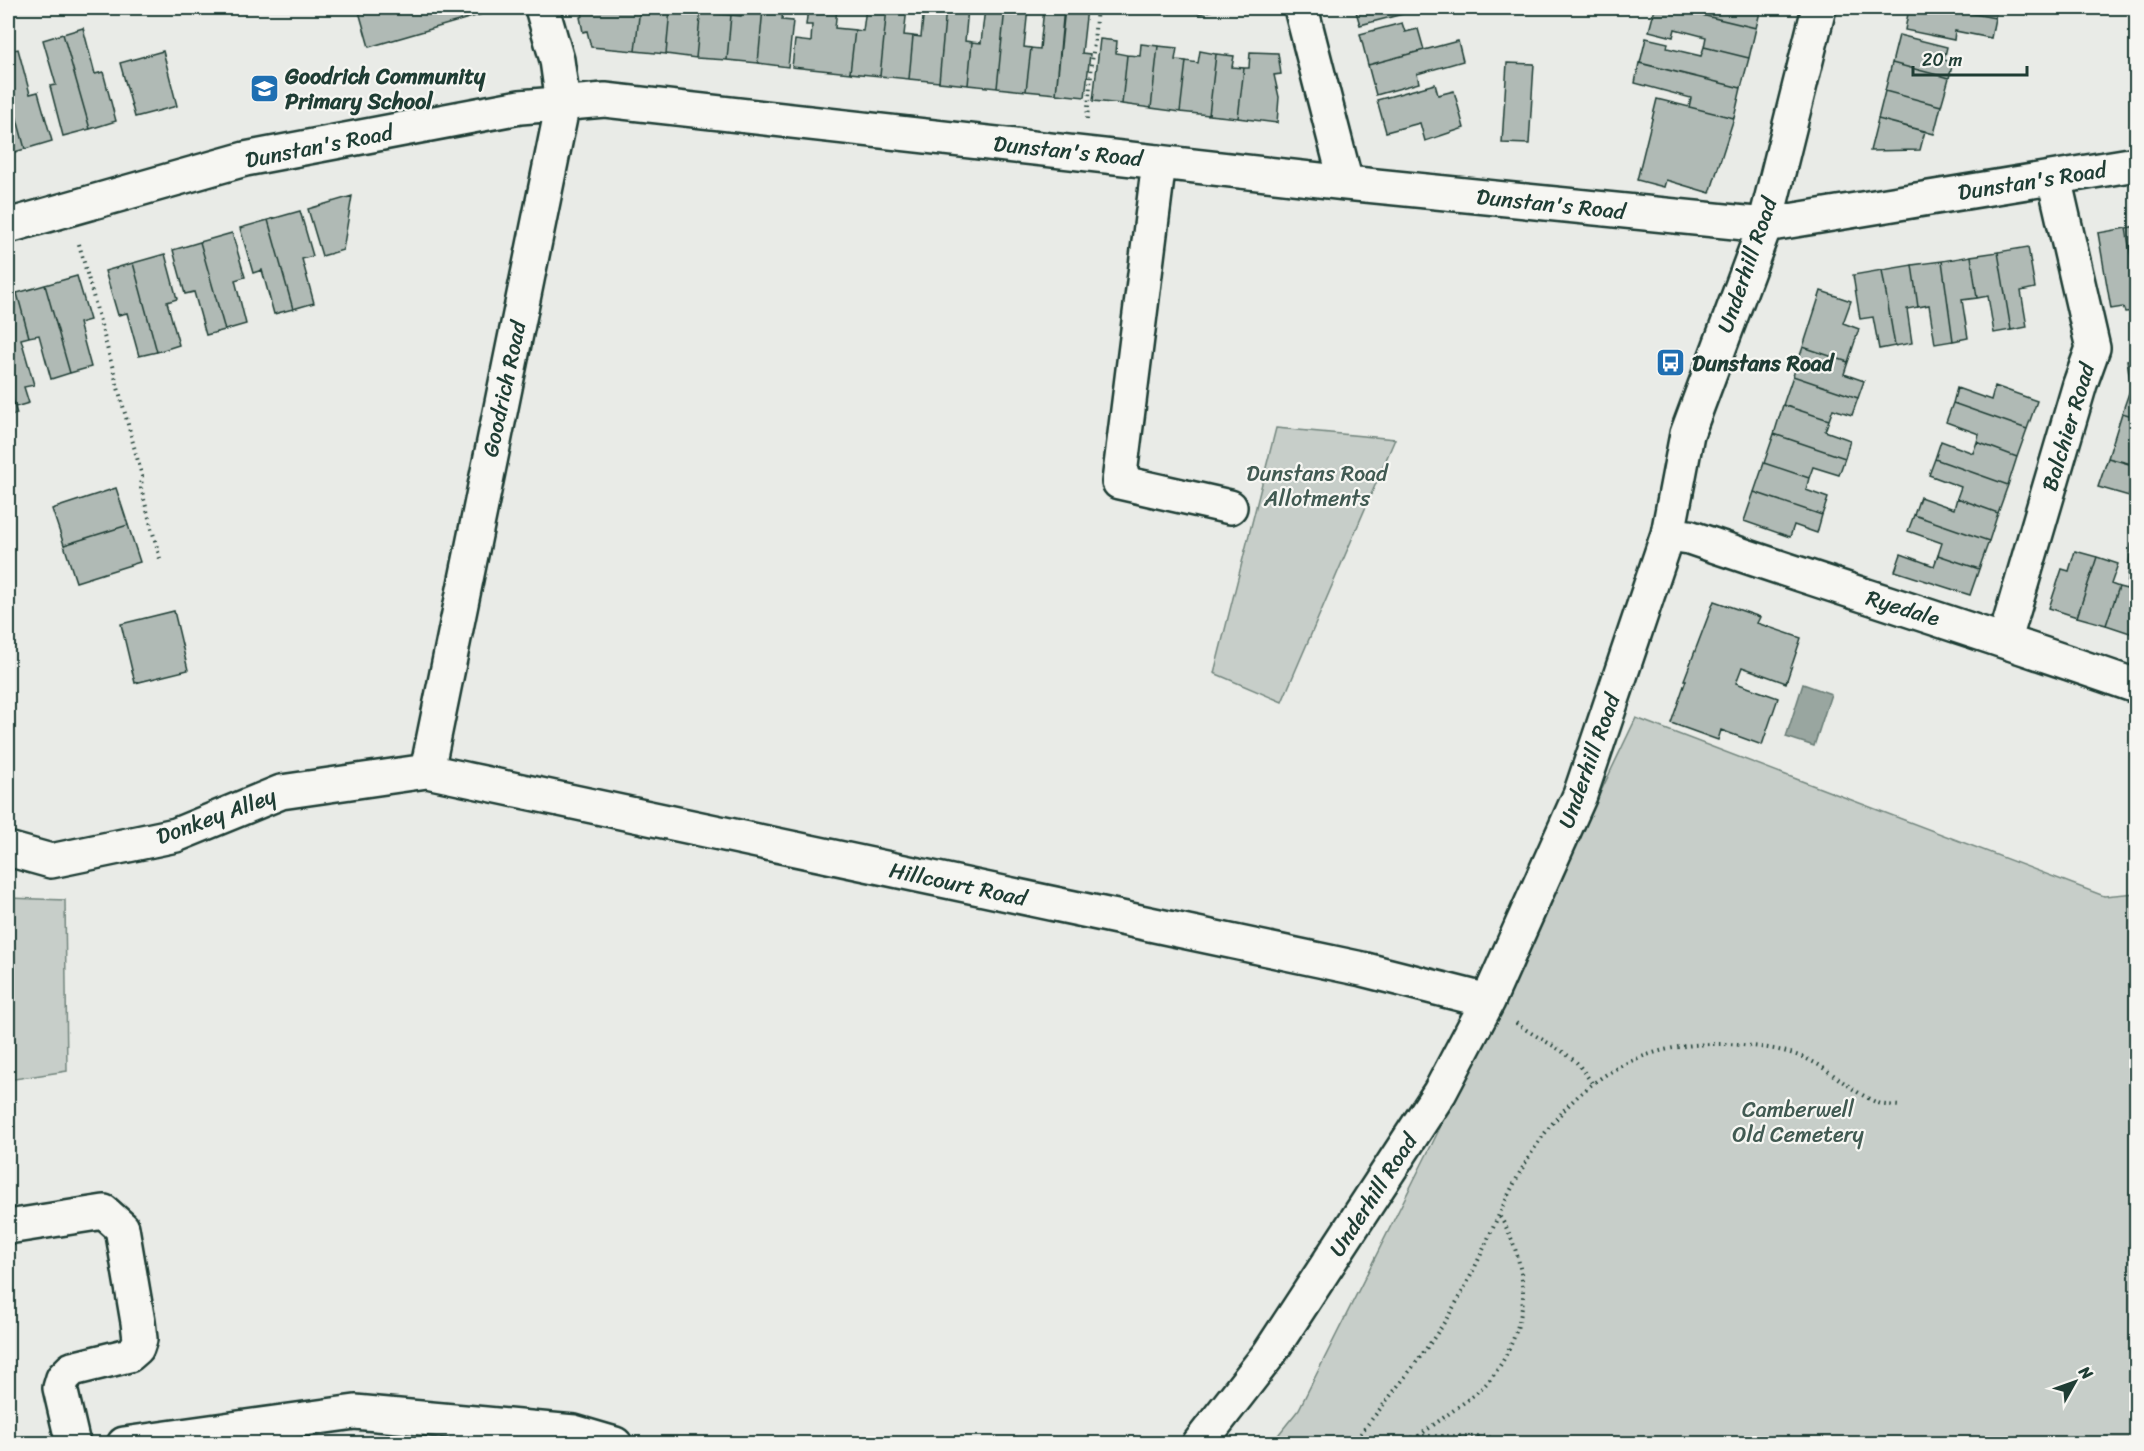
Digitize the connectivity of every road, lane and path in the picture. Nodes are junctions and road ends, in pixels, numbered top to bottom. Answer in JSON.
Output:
{"nodes":[{"id":1,"x":542,"y":8,"type":"edge"},
{"id":2,"x":1097,"y":8,"type":"edge"},
{"id":3,"x":1301,"y":8,"type":"edge"},
{"id":4,"x":1819,"y":8,"type":"edge"},
{"id":5,"x":563,"y":103,"type":"junction"},
{"id":6,"x":1083,"y":152,"type":"junction"},
{"id":7,"x":1159,"y":162,"type":"junction"},
{"id":8,"x":2136,"y":164,"type":"edge"},
{"id":9,"x":2054,"y":178,"type":"junction"},
{"id":10,"x":1346,"y":183,"type":"junction"},
{"id":11,"x":69,"y":208,"type":"junction"},
{"id":12,"x":1765,"y":225,"type":"junction"},
{"id":13,"x":8,"y":226,"type":"edge"},
{"id":14,"x":1230,"y":507,"type":"dead end"},
{"id":15,"x":1668,"y":534,"type":"junction"},
{"id":16,"x":160,"y":559,"type":"dead end"},
{"id":17,"x":2005,"y":639,"type":"junction"},
{"id":18,"x":2136,"y":686,"type":"edge"},
{"id":19,"x":427,"y":771,"type":"junction"},
{"id":20,"x":8,"y":849,"type":"edge"},
{"id":21,"x":1488,"y":1001,"type":"junction"},
{"id":22,"x":1592,"y":1083,"type":"junction"},
{"id":23,"x":1900,"y":1106,"type":"dead end"},
{"id":24,"x":1500,"y":1217,"type":"junction"},
{"id":25,"x":8,"y":1227,"type":"edge"},
{"id":26,"x":1419,"y":1436,"type":"junction"},
{"id":27,"x":73,"y":1443,"type":"edge"},
{"id":28,"x":123,"y":1443,"type":"edge"},
{"id":29,"x":615,"y":1443,"type":"edge"},
{"id":30,"x":1199,"y":1443,"type":"edge"},
{"id":31,"x":1354,"y":1443,"type":"edge"},
{"id":32,"x":1382,"y":1443,"type":"edge"},
{"id":33,"x":1512,"y":1443,"type":"edge"}],
"edges":[{"from":1,"to":5,"type":"street","name":"Goodrich Road"},
{"from":2,"to":6,"type":"path"},
{"from":3,"to":10,"type":"street"},
{"from":4,"to":12,"type":"street","name":"Underhill Road"},
{"from":5,"to":6,"type":"street","name":"Dunstan's Road"},
{"from":5,"to":11,"type":"street","name":"Dunstan's Road"},
{"from":5,"to":19,"type":"street","name":"Goodrich Road"},
{"from":6,"to":7,"type":"street","name":"Dunstan's Road"},
{"from":7,"to":10,"type":"street","name":"Dunstan's Road"},
{"from":7,"to":14,"type":"street"},
{"from":8,"to":9,"type":"street","name":"Dunstan's Road"},
{"from":9,"to":12,"type":"street","name":"Dunstan's Road"},
{"from":9,"to":17,"type":"street","name":"Balchier Road"},
{"from":10,"to":12,"type":"street","name":"Dunstan's Road"},
{"from":11,"to":13,"type":"street","name":"Dunstan's Road"},
{"from":11,"to":16,"type":"path"},
{"from":12,"to":15,"type":"street","name":"Underhill Road"},
{"from":15,"to":17,"type":"street","name":"Ryedale"},
{"from":15,"to":21,"type":"street","name":"Underhill Road"},
{"from":17,"to":18,"type":"street","name":"Ryedale"},
{"from":19,"to":20,"type":"street","name":"Donkey Alley"},
{"from":19,"to":21,"type":"street","name":"Hillcourt Road"},
{"from":21,"to":22,"type":"path"},
{"from":21,"to":30,"type":"street","name":"Underhill Road"},
{"from":22,"to":23,"type":"path"},
{"from":22,"to":24,"type":"path"},
{"from":24,"to":26,"type":"path"},
{"from":24,"to":31,"type":"path"},
{"from":25,"to":27,"type":"street"},
{"from":26,"to":32,"type":"path"},
{"from":26,"to":33,"type":"path"},
{"from":28,"to":29,"type":"street"}]}
